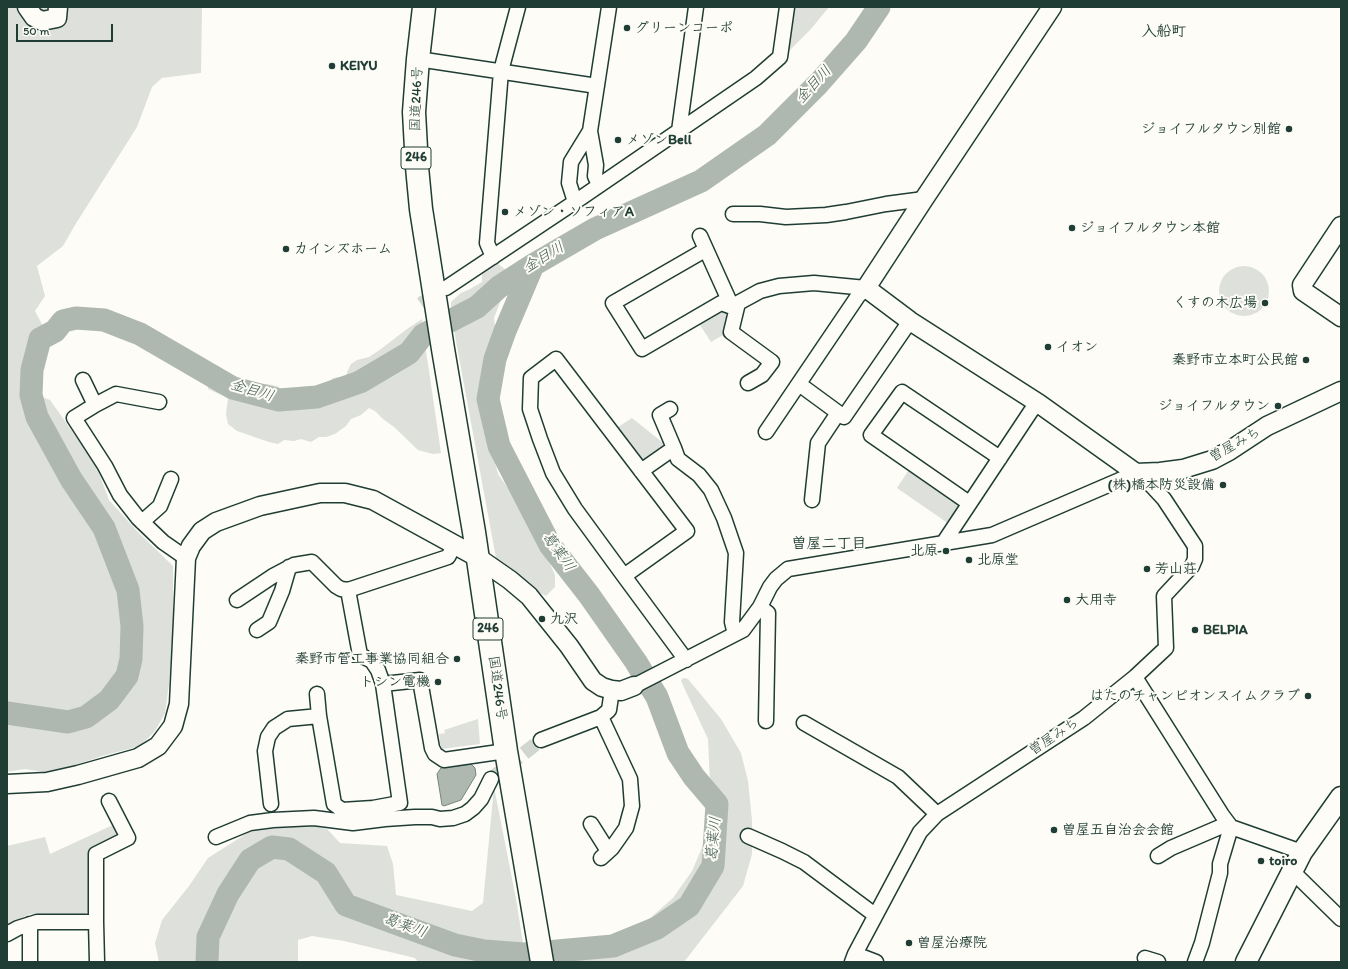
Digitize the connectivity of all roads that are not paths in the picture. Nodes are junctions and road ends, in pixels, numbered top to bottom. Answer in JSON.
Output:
{"nodes":[{"id":1,"x":27,"y":7,"type":"edge"},
{"id":2,"x":58,"y":7,"type":"edge"},
{"id":3,"x":424,"y":7,"type":"edge"},
{"id":4,"x":518,"y":7,"type":"edge"},
{"id":5,"x":609,"y":7,"type":"edge"},
{"id":6,"x":696,"y":7,"type":"edge"},
{"id":7,"x":787,"y":7,"type":"edge"},
{"id":8,"x":1052,"y":7,"type":"edge"},
{"id":9,"x":418,"y":59,"type":"junction"},
{"id":10,"x":501,"y":71,"type":"junction"},
{"id":11,"x":597,"y":86,"type":"junction"},
{"id":12,"x":590,"y":131,"type":"junction"},
{"id":13,"x":679,"y":131,"type":"junction"},
{"id":14,"x":599,"y":185,"type":"junction"},
{"id":15,"x":924,"y":198,"type":"junction"},
{"id":16,"x":575,"y":202,"type":"junction"},
{"id":17,"x":733,"y":214,"type":"dead end"},
{"id":18,"x":1341,"y":226,"type":"edge"},
{"id":19,"x":700,"y":236,"type":"dead end"},
{"id":20,"x":705,"y":250,"type":"junction"},
{"id":21,"x":493,"y":257,"type":"junction"},
{"id":22,"x":446,"y":288,"type":"tunnel mouth"},
{"id":23,"x":866,"y":288,"type":"junction"},
{"id":24,"x":735,"y":305,"type":"junction"},
{"id":25,"x":1341,"y":317,"type":"edge"},
{"id":26,"x":910,"y":321,"type":"junction"},
{"id":27,"x":83,"y":380,"type":"dead end"},
{"id":28,"x":748,"y":383,"type":"dead end"},
{"id":29,"x":799,"y":384,"type":"junction"},
{"id":30,"x":1341,"y":391,"type":"edge"},
{"id":31,"x":159,"y":402,"type":"dead end"},
{"id":32,"x":1038,"y":403,"type":"junction"},
{"id":33,"x":95,"y":405,"type":"junction"},
{"id":34,"x":670,"y":408,"type":"dead end"},
{"id":35,"x":838,"y":413,"type":"junction"},
{"id":36,"x":766,"y":432,"type":"dead end"},
{"id":37,"x":674,"y":448,"type":"junction"},
{"id":38,"x":1000,"y":458,"type":"junction"},
{"id":39,"x":641,"y":471,"type":"junction"},
{"id":40,"x":1136,"y":473,"type":"junction"},
{"id":41,"x":171,"y":479,"type":"dead end"},
{"id":42,"x":812,"y":500,"type":"dead end"},
{"id":43,"x":970,"y":503,"type":"junction"},
{"id":44,"x":142,"y":522,"type":"junction"},
{"id":45,"x":944,"y":542,"type":"junction"},
{"id":46,"x":455,"y":544,"type":"junction"},
{"id":47,"x":477,"y":557,"type":"junction"},
{"id":48,"x":186,"y":558,"type":"junction"},
{"id":49,"x":289,"y":567,"type":"junction"},
{"id":50,"x":624,"y":576,"type":"junction"},
{"id":51,"x":348,"y":590,"type":"junction"},
{"id":52,"x":237,"y":600,"type":"dead end"},
{"id":53,"x":760,"y":607,"type":"junction"},
{"id":54,"x":257,"y":630,"type":"dead end"},
{"id":55,"x":735,"y":634,"type":"junction"},
{"id":56,"x":681,"y":662,"type":"junction"},
{"id":57,"x":1135,"y":677,"type":"junction"},
{"id":58,"x":383,"y":684,"type":"junction"},
{"id":59,"x":634,"y":686,"type":"joint"},
{"id":60,"x":612,"y":690,"type":"junction"},
{"id":61,"x":317,"y":694,"type":"dead end"},
{"id":62,"x":318,"y":716,"type":"junction"},
{"id":63,"x":601,"y":717,"type":"junction"},
{"id":64,"x":766,"y":721,"type":"dead end"},
{"id":65,"x":804,"y":723,"type":"dead end"},
{"id":66,"x":541,"y":740,"type":"tunnel mouth"},
{"id":67,"x":506,"y":751,"type":"junction"},
{"id":68,"x":491,"y":779,"type":"tunnel mouth"},
{"id":69,"x":7,"y":784,"type":"edge"},
{"id":70,"x":1341,"y":797,"type":"edge"},
{"id":71,"x":109,"y":801,"type":"dead end"},
{"id":72,"x":271,"y":804,"type":"dead end"},
{"id":73,"x":374,"y":814,"type":"junction"},
{"id":74,"x":937,"y":814,"type":"junction"},
{"id":75,"x":591,"y":824,"type":"dead end"},
{"id":76,"x":1231,"y":827,"type":"junction"},
{"id":77,"x":748,"y":836,"type":"dead end"},
{"id":78,"x":216,"y":838,"type":"dead end"},
{"id":79,"x":1302,"y":852,"type":"junction"},
{"id":80,"x":1158,"y":856,"type":"dead end"},
{"id":81,"x":1292,"y":871,"type":"junction"},
{"id":82,"x":875,"y":915,"type":"junction"},
{"id":83,"x":1341,"y":919,"type":"edge"},
{"id":84,"x":96,"y":922,"type":"junction"},
{"id":85,"x":30,"y":924,"type":"junction"},
{"id":86,"x":7,"y":934,"type":"edge"},
{"id":87,"x":853,"y":958,"type":"edge"},
{"id":88,"x":30,"y":962,"type":"edge"},
{"id":89,"x":97,"y":962,"type":"edge"},
{"id":90,"x":542,"y":962,"type":"edge"},
{"id":91,"x":876,"y":962,"type":"edge"},
{"id":92,"x":1195,"y":962,"type":"edge"},
{"id":93,"x":1246,"y":962,"type":"edge"}],
"edges":[{"from":1,"to":2,"type":"street"},
{"from":3,"to":9,"type":"highway","name":"国道246号","number":"246"},
{"from":4,"to":10,"type":"street"},
{"from":5,"to":11,"type":"street"},
{"from":6,"to":13,"type":"street"},
{"from":7,"to":13,"type":"street"},
{"from":8,"to":15,"type":"street"},
{"from":9,"to":10,"type":"street"},
{"from":9,"to":47,"type":"highway","name":"国道246号","number":"246"},
{"from":10,"to":11,"type":"street"},
{"from":10,"to":21,"type":"street"},
{"from":11,"to":12,"type":"street"},
{"from":12,"to":14,"type":"street"},
{"from":12,"to":16,"type":"street"},
{"from":13,"to":14,"type":"street"},
{"from":14,"to":16,"type":"street"},
{"from":15,"to":17,"type":"street"},
{"from":15,"to":23,"type":"street"},
{"from":16,"to":21,"type":"street"},
{"from":18,"to":25,"type":"street"},
{"from":19,"to":20,"type":"street"},
{"from":20,"to":24,"type":"street"},
{"from":20,"to":24,"type":"street"},
{"from":21,"to":22,"type":"street"},
{"from":23,"to":24,"type":"street"},
{"from":23,"to":26,"type":"street"},
{"from":23,"to":29,"type":"street"},
{"from":24,"to":28,"type":"street"},
{"from":26,"to":32,"type":"street"},
{"from":26,"to":35,"type":"street"},
{"from":27,"to":33,"type":"street"},
{"from":29,"to":35,"type":"street"},
{"from":29,"to":36,"type":"street"},
{"from":30,"to":40,"type":"street","name":"曽屋みち"},
{"from":31,"to":33,"type":"street"},
{"from":32,"to":38,"type":"street"},
{"from":32,"to":40,"type":"street"},
{"from":33,"to":44,"type":"street"},
{"from":34,"to":37,"type":"street"},
{"from":35,"to":42,"type":"street"},
{"from":37,"to":39,"type":"street"},
{"from":37,"to":55,"type":"street"},
{"from":38,"to":43,"type":"street"},
{"from":38,"to":43,"type":"street"},
{"from":39,"to":50,"type":"street"},
{"from":39,"to":50,"type":"street"},
{"from":40,"to":45,"type":"street"},
{"from":40,"to":57,"type":"street","name":"曽屋みち"},
{"from":41,"to":44,"type":"street"},
{"from":43,"to":45,"type":"street"},
{"from":44,"to":48,"type":"street"},
{"from":45,"to":53,"type":"street"},
{"from":46,"to":47,"type":"street"},
{"from":46,"to":48,"type":"street"},
{"from":46,"to":51,"type":"street"},
{"from":47,"to":60,"type":"street"},
{"from":47,"to":67,"type":"highway","name":"国道246号","number":"246"},
{"from":48,"to":69,"type":"street"},
{"from":49,"to":51,"type":"street"},
{"from":49,"to":52,"type":"street"},
{"from":49,"to":54,"type":"street"},
{"from":50,"to":56,"type":"street"},
{"from":51,"to":58,"type":"street"},
{"from":53,"to":55,"type":"street"},
{"from":53,"to":64,"type":"street"},
{"from":55,"to":56,"type":"street"},
{"from":56,"to":59,"type":"street"},
{"from":57,"to":74,"type":"street","name":"曽屋みち"},
{"from":57,"to":76,"type":"street"},
{"from":58,"to":67,"type":"street"},
{"from":58,"to":73,"type":"street"},
{"from":59,"to":60,"type":"street"},
{"from":60,"to":63,"type":"street"},
{"from":61,"to":62,"type":"street"},
{"from":62,"to":72,"type":"street"},
{"from":62,"to":73,"type":"street"},
{"from":63,"to":66,"type":"street"},
{"from":63,"to":75,"type":"street"},
{"from":65,"to":74,"type":"street"},
{"from":67,"to":90,"type":"highway","name":"国道246号","number":"246"},
{"from":68,"to":73,"type":"street"},
{"from":70,"to":79,"type":"main road"},
{"from":71,"to":84,"type":"street"},
{"from":73,"to":78,"type":"street"},
{"from":74,"to":82,"type":"street","name":"曽屋みち"},
{"from":76,"to":79,"type":"street"},
{"from":76,"to":80,"type":"street"},
{"from":76,"to":92,"type":"street"},
{"from":77,"to":82,"type":"street"},
{"from":79,"to":81,"type":"main road"},
{"from":81,"to":83,"type":"street"},
{"from":81,"to":93,"type":"main road"},
{"from":82,"to":87,"type":"street","name":"曽屋みち"},
{"from":84,"to":85,"type":"street"},
{"from":84,"to":89,"type":"street"},
{"from":85,"to":86,"type":"street"},
{"from":85,"to":88,"type":"street"},
{"from":87,"to":91,"type":"street"}]}
